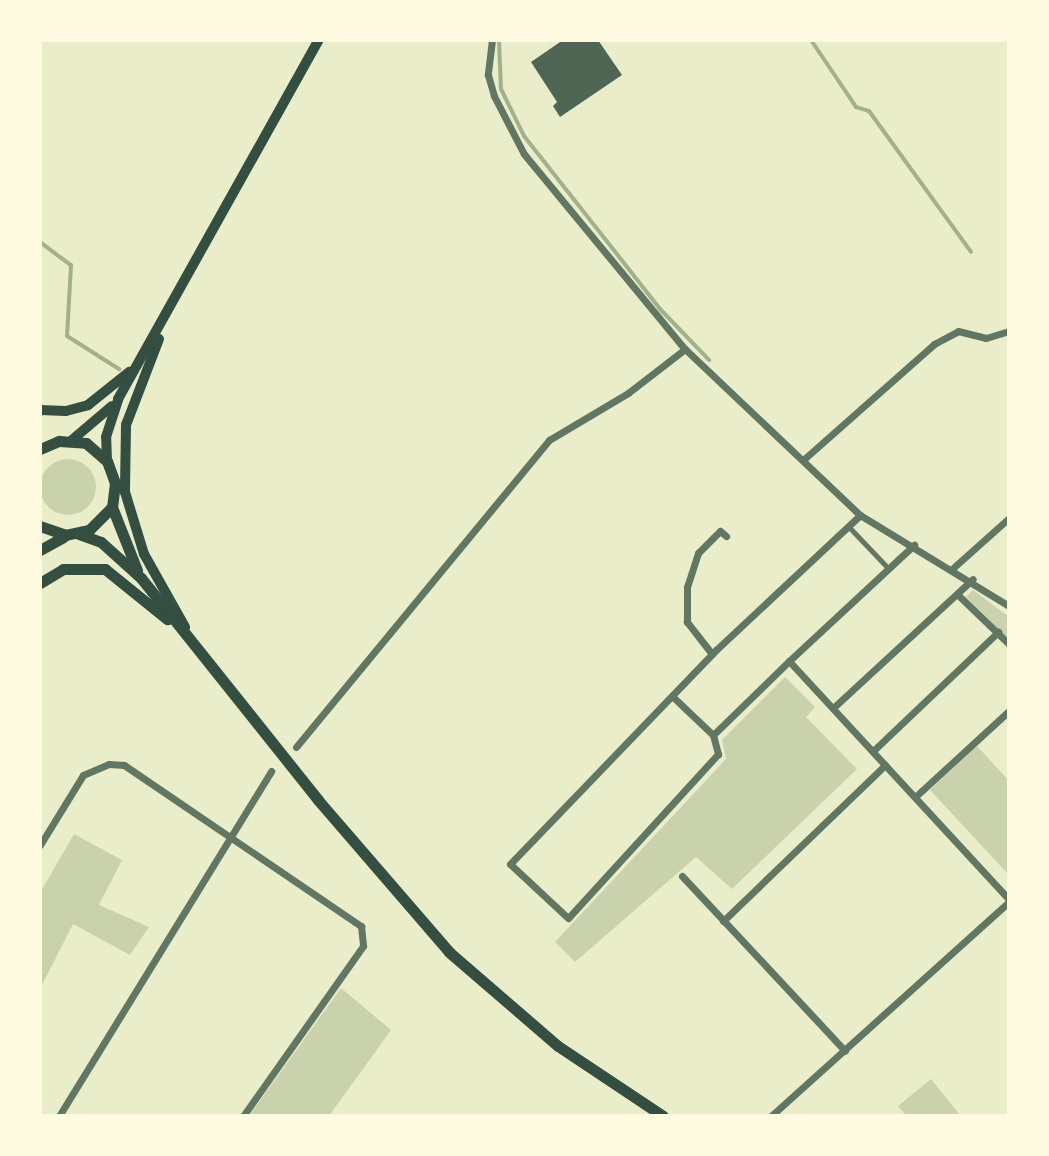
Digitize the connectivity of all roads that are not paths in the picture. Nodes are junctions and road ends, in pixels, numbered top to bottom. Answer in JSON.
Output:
{"nodes":[{"id":1,"x":319,"y":40,"type":"edge"},
{"id":2,"x":492,"y":40,"type":"edge"},
{"id":3,"x":179,"y":293,"type":"junction"},
{"id":4,"x":1009,"y":331,"type":"edge"},
{"id":5,"x":153,"y":337,"type":"junction"},
{"id":6,"x":685,"y":349,"type":"junction"},
{"id":7,"x":118,"y":399,"type":"junction"},
{"id":8,"x":40,"y":410,"type":"edge"},
{"id":9,"x":40,"y":436,"type":"edge"},
{"id":10,"x":72,"y":440,"type":"junction"},
{"id":11,"x":59,"y":441,"type":"junction"},
{"id":12,"x":40,"y":449,"type":"edge"},
{"id":13,"x":803,"y":460,"type":"junction"},
{"id":14,"x":107,"y":461,"type":"junction"},
{"id":15,"x":112,"y":507,"type":"junction"},
{"id":16,"x":860,"y":515,"type":"junction"},
{"id":17,"x":1009,"y":518,"type":"edge"},
{"id":18,"x":40,"y":526,"type":"edge"},
{"id":19,"x":848,"y":526,"type":"junction"},
{"id":20,"x":72,"y":535,"type":"junction"},
{"id":21,"x":726,"y":536,"type":"dead end"},
{"id":22,"x":914,"y":545,"type":"junction"},
{"id":23,"x":40,"y":550,"type":"edge"},
{"id":24,"x":953,"y":568,"type":"junction"},
{"id":25,"x":889,"y":569,"type":"junction"},
{"id":26,"x":141,"y":578,"type":"junction"},
{"id":27,"x":973,"y":579,"type":"junction"},
{"id":28,"x":40,"y":583,"type":"edge"},
{"id":29,"x":957,"y":594,"type":"junction"},
{"id":30,"x":1009,"y":606,"type":"edge"},
{"id":31,"x":998,"y":632,"type":"junction"},
{"id":32,"x":194,"y":644,"type":"junction"},
{"id":33,"x":1009,"y":644,"type":"edge"},
{"id":34,"x":712,"y":654,"type":"junction"},
{"id":35,"x":789,"y":661,"type":"junction"},
{"id":36,"x":672,"y":696,"type":"junction"},
{"id":37,"x":833,"y":708,"type":"junction"},
{"id":38,"x":1009,"y":711,"type":"edge"},
{"id":39,"x":713,"y":735,"type":"junction"},
{"id":40,"x":296,"y":747,"type":"dead end"},
{"id":41,"x":873,"y":751,"type":"junction"},
{"id":42,"x":885,"y":765,"type":"junction"},
{"id":43,"x":271,"y":771,"type":"dead end"},
{"id":44,"x":915,"y":797,"type":"junction"},
{"id":45,"x":229,"y":835,"type":"junction"},
{"id":46,"x":40,"y":845,"type":"edge"},
{"id":47,"x":682,"y":876,"type":"dead end"},
{"id":48,"x":1009,"y":900,"type":"edge"},
{"id":49,"x":723,"y":921,"type":"junction"},
{"id":50,"x":845,"y":1051,"type":"junction"},
{"id":51,"x":59,"y":1116,"type":"edge"},
{"id":52,"x":243,"y":1116,"type":"edge"},
{"id":53,"x":663,"y":1116,"type":"edge"},
{"id":54,"x":771,"y":1116,"type":"edge"}],
"edges":[{"from":1,"to":3,"type":"main road"},
{"from":2,"to":6,"type":"street"},
{"from":3,"to":5,"type":"main road"},
{"from":3,"to":32,"type":"main road"},
{"from":4,"to":13,"type":"street"},
{"from":5,"to":7,"type":"main road"},
{"from":5,"to":8,"type":"main road"},
{"from":6,"to":13,"type":"street"},
{"from":6,"to":40,"type":"street"},
{"from":7,"to":10,"type":"main road"},
{"from":7,"to":14,"type":"main road"},
{"from":9,"to":11,"type":"main road"},
{"from":10,"to":11,"type":"main road"},
{"from":10,"to":14,"type":"main road"},
{"from":11,"to":12,"type":"main road"},
{"from":13,"to":16,"type":"street"},
{"from":14,"to":15,"type":"main road"},
{"from":15,"to":20,"type":"main road"},
{"from":15,"to":26,"type":"main road"},
{"from":16,"to":19,"type":"street"},
{"from":16,"to":22,"type":"street"},
{"from":17,"to":24,"type":"street"},
{"from":18,"to":20,"type":"main road"},
{"from":19,"to":25,"type":"street"},
{"from":19,"to":34,"type":"street"},
{"from":20,"to":23,"type":"main road"},
{"from":20,"to":26,"type":"main road"},
{"from":21,"to":34,"type":"street"},
{"from":22,"to":24,"type":"street"},
{"from":22,"to":25,"type":"street"},
{"from":24,"to":27,"type":"street"},
{"from":25,"to":35,"type":"street"},
{"from":26,"to":32,"type":"main road"},
{"from":27,"to":29,"type":"street"},
{"from":27,"to":30,"type":"street"},
{"from":28,"to":32,"type":"main road"},
{"from":29,"to":31,"type":"street"},
{"from":29,"to":37,"type":"street"},
{"from":31,"to":33,"type":"street"},
{"from":31,"to":41,"type":"street"},
{"from":32,"to":53,"type":"main road"},
{"from":34,"to":36,"type":"street"},
{"from":35,"to":37,"type":"street"},
{"from":35,"to":39,"type":"street"},
{"from":36,"to":39,"type":"street"},
{"from":36,"to":39,"type":"street"},
{"from":37,"to":41,"type":"street"},
{"from":38,"to":44,"type":"street"},
{"from":41,"to":42,"type":"street"},
{"from":42,"to":44,"type":"street"},
{"from":42,"to":49,"type":"street"},
{"from":43,"to":45,"type":"street"},
{"from":44,"to":48,"type":"street"},
{"from":45,"to":46,"type":"street"},
{"from":45,"to":51,"type":"street"},
{"from":45,"to":52,"type":"street"},
{"from":47,"to":49,"type":"street"},
{"from":48,"to":50,"type":"street"},
{"from":49,"to":50,"type":"street"},
{"from":50,"to":54,"type":"street"}]}
